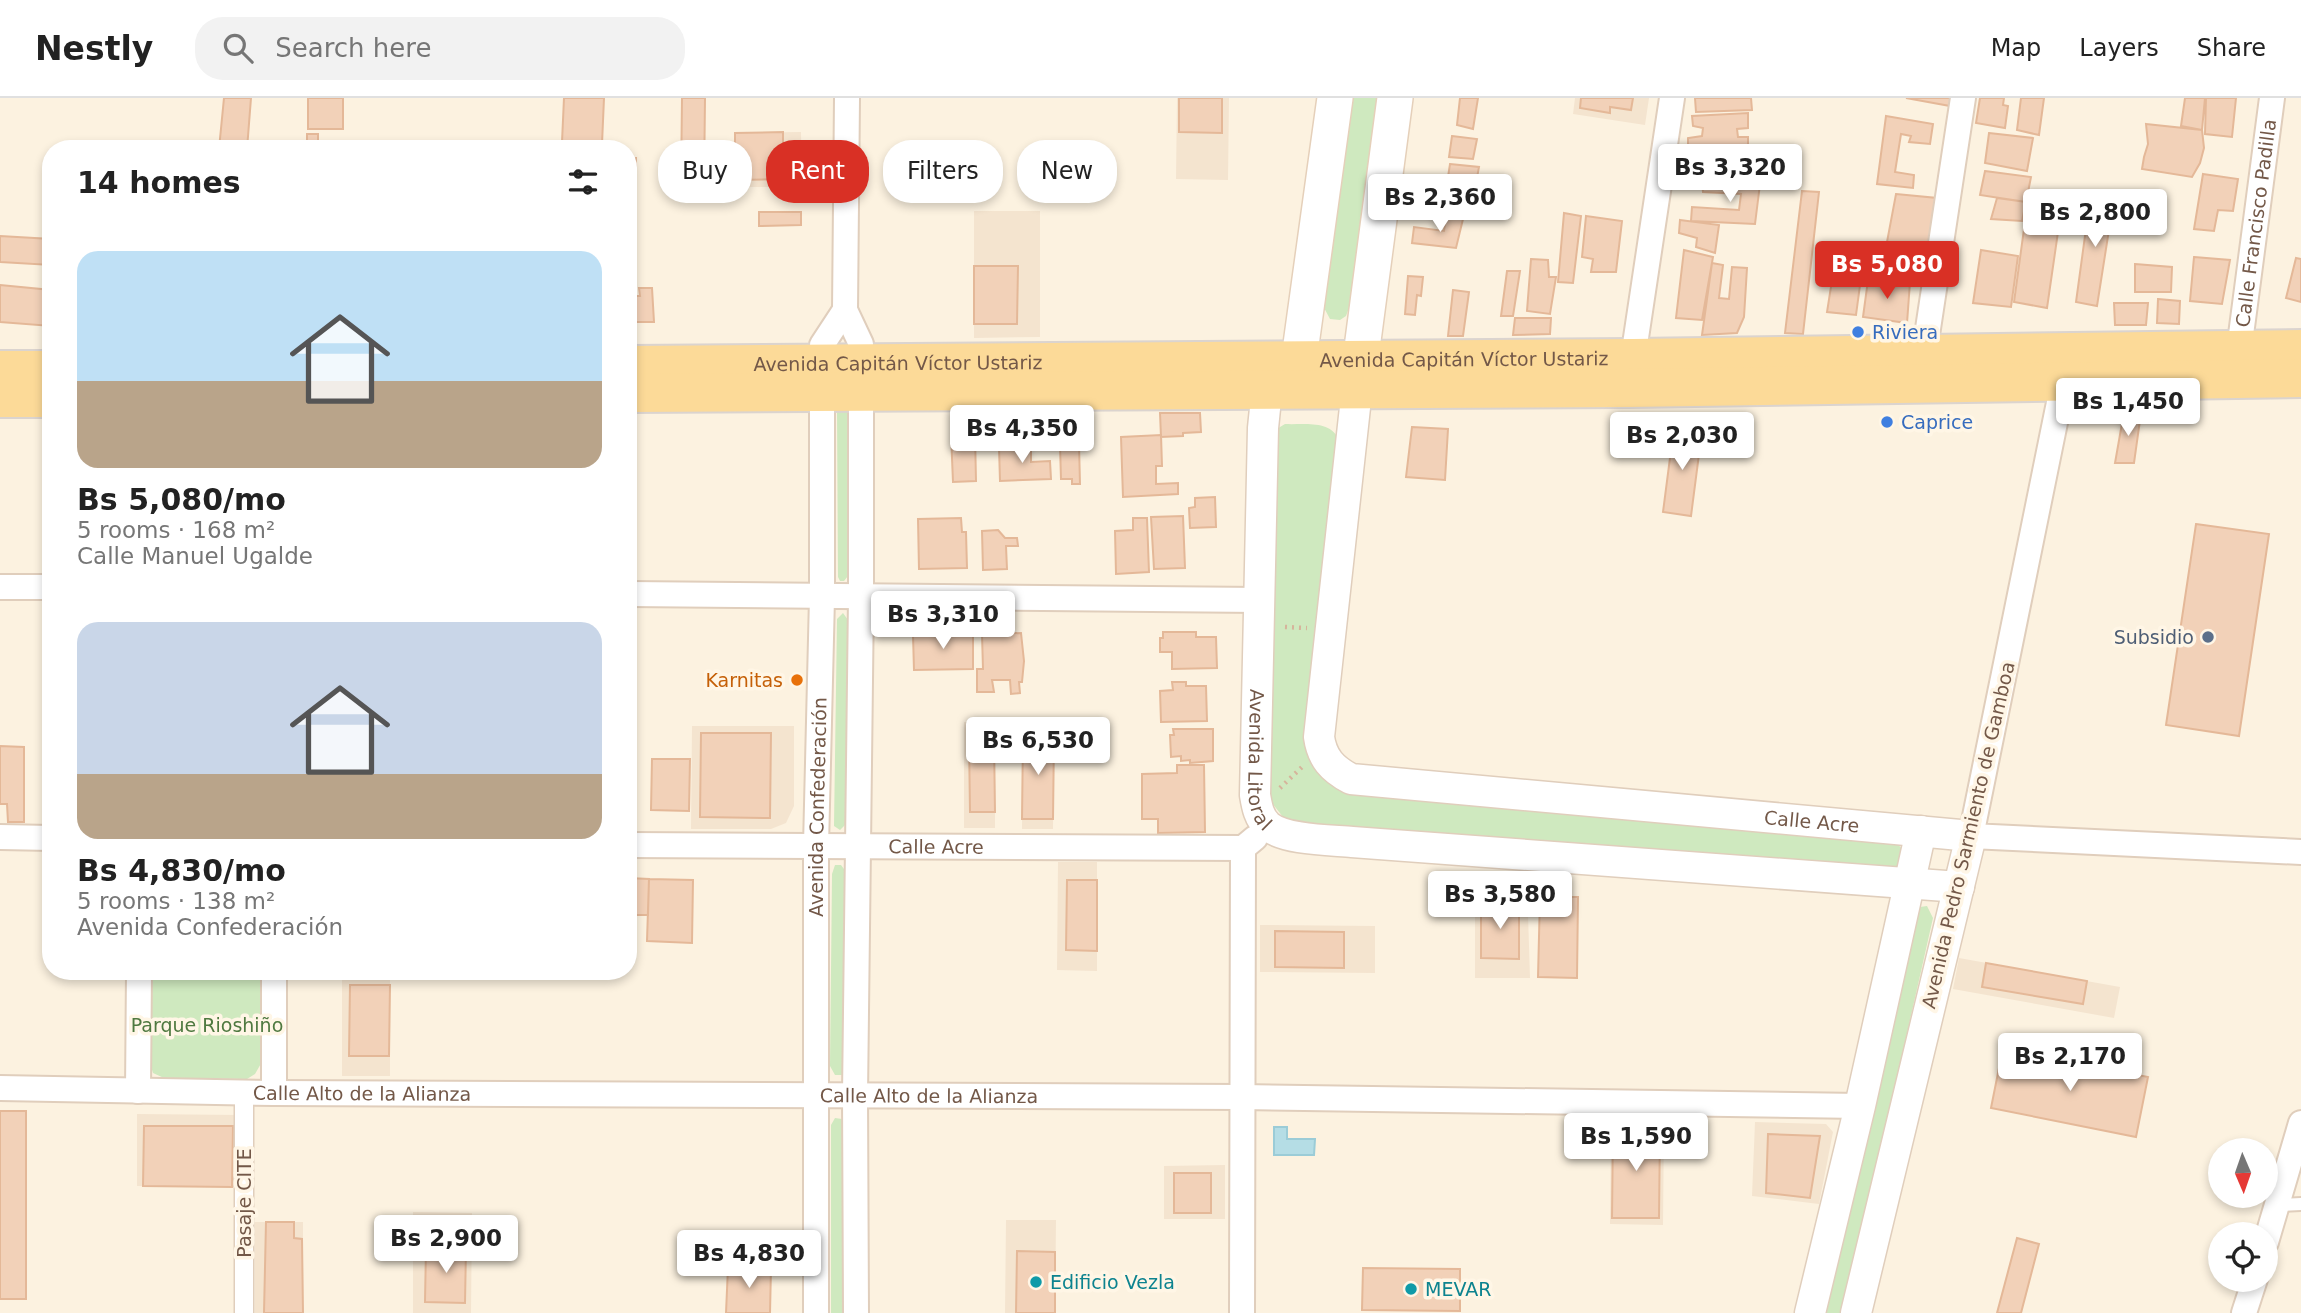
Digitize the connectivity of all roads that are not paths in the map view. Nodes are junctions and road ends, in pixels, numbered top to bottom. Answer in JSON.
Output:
{"nodes":[{"id":1,"x":847,"y":98,"type":"edge"},
{"id":2,"x":1335,"y":98,"type":"edge"},
{"id":3,"x":1395,"y":98,"type":"edge"},
{"id":4,"x":1672,"y":98,"type":"edge"},
{"id":5,"x":1963,"y":98,"type":"edge"},
{"id":6,"x":2272,"y":98,"type":"edge"},
{"id":7,"x":845,"y":310,"type":"junction"},
{"id":8,"x":2301,"y":349,"type":"edge"},
{"id":9,"x":2239,"y":350,"type":"junction"},
{"id":10,"x":1924,"y":355,"type":"junction"},
{"id":11,"x":637,"y":366,"type":"edge"},
{"id":12,"x":2065,"y":368,"type":"junction"},
{"id":13,"x":1279,"y":369,"type":"junction"},
{"id":14,"x":0,"y":370,"type":"edge"},
{"id":15,"x":42,"y":370,"type":"edge"},
{"id":16,"x":1631,"y":373,"type":"junction"},
{"id":17,"x":1359,"y":374,"type":"junction"},
{"id":18,"x":821,"y":377,"type":"junction"},
{"id":19,"x":861,"y":377,"type":"junction"},
{"id":20,"x":2301,"y":378,"type":"edge"},
{"id":21,"x":637,"y":392,"type":"edge"},
{"id":22,"x":0,"y":398,"type":"edge"},
{"id":23,"x":42,"y":398,"type":"edge"},
{"id":24,"x":0,"y":587,"type":"edge"},
{"id":25,"x":42,"y":587,"type":"edge"},
{"id":26,"x":637,"y":594,"type":"edge"},
{"id":27,"x":822,"y":597,"type":"junction"},
{"id":28,"x":861,"y":597,"type":"junction"},
{"id":29,"x":1259,"y":600,"type":"junction"},
{"id":30,"x":1269,"y":827,"type":"junction"},
{"id":31,"x":1921,"y":831,"type":"junction"},
{"id":32,"x":1971,"y":836,"type":"junction"},
{"id":33,"x":0,"y":837,"type":"edge"},
{"id":34,"x":42,"y":838,"type":"edge"},
{"id":35,"x":637,"y":845,"type":"edge"},
{"id":36,"x":816,"y":846,"type":"junction"},
{"id":37,"x":858,"y":847,"type":"junction"},
{"id":38,"x":1243,"y":848,"type":"junction"},
{"id":39,"x":2301,"y":852,"type":"edge"},
{"id":40,"x":1909,"y":883,"type":"junction"},
{"id":41,"x":1959,"y":887,"type":"junction"},
{"id":42,"x":139,"y":980,"type":"edge"},
{"id":43,"x":274,"y":980,"type":"edge"},
{"id":44,"x":0,"y":1088,"type":"edge"},
{"id":45,"x":138,"y":1091,"type":"junction"},
{"id":46,"x":244,"y":1093,"type":"junction"},
{"id":47,"x":274,"y":1093,"type":"junction"},
{"id":48,"x":815,"y":1094,"type":"junction"},
{"id":49,"x":855,"y":1095,"type":"junction"},
{"id":50,"x":1242,"y":1097,"type":"junction"},
{"id":51,"x":1860,"y":1106,"type":"junction"},
{"id":52,"x":2301,"y":1123,"type":"edge"},
{"id":53,"x":2290,"y":1204,"type":"edge"},
{"id":54,"x":2278,"y":1223,"type":"edge"},
{"id":55,"x":2251,"y":1292,"type":"edge"},
{"id":56,"x":244,"y":1313,"type":"edge"},
{"id":57,"x":816,"y":1313,"type":"edge"},
{"id":58,"x":856,"y":1313,"type":"edge"},
{"id":59,"x":1242,"y":1313,"type":"edge"},
{"id":60,"x":1810,"y":1313,"type":"edge"},
{"id":61,"x":1856,"y":1313,"type":"edge"},
{"id":62,"x":2244,"y":1313,"type":"edge"}],
"edges":[{"from":1,"to":7,"type":"street","name":"Avenida Confederación"},
{"from":2,"to":13,"type":"main road","name":"Avenida Litoral"},
{"from":3,"to":17,"type":"main road"},
{"from":4,"to":16,"type":"street"},
{"from":5,"to":10,"type":"street"},
{"from":6,"to":9,"type":"street","name":"Calle Francisco Padilla"},
{"from":7,"to":18,"type":"street","name":"Avenida Confederación"},
{"from":7,"to":19,"type":"street","name":"Avenida Confederación"},
{"from":8,"to":9,"type":"main road","name":"Avenida Capitán Víctor Ustariz"},
{"from":9,"to":12,"type":"main road","name":"Avenida Capitán Víctor Ustariz"},
{"from":10,"to":12,"type":"main road","name":"Avenida Capitán Víctor Ustariz"},
{"from":10,"to":16,"type":"main road","name":"Avenida Capitán Víctor Ustariz"},
{"from":11,"to":18,"type":"main road","name":"Avenida Capitán Víctor Ustariz"},
{"from":12,"to":16,"type":"main road","name":"Avenida Capitán Víctor Ustariz"},
{"from":12,"to":20,"type":"main road","name":"Avenida Capitán Víctor Ustariz"},
{"from":12,"to":32,"type":"street","name":"Avenida Pedro Sarmiento de Gamboa"},
{"from":13,"to":17,"type":"main road","name":"Avenida Capitán Víctor Ustariz"},
{"from":13,"to":19,"type":"main road","name":"Avenida Capitán Víctor Ustariz"},
{"from":13,"to":29,"type":"street","name":"Avenida Litoral"},
{"from":14,"to":15,"type":"main road"},
{"from":16,"to":17,"type":"main road","name":"Avenida Capitán Víctor Ustariz"},
{"from":17,"to":31,"type":"street","name":"Calle Acre"},
{"from":18,"to":19,"type":"main road","name":"Avenida Capitán Víctor Ustariz"},
{"from":18,"to":21,"type":"main road","name":"Avenida Capitán Víctor Ustariz"},
{"from":18,"to":27,"type":"street","name":"Avenida Confederación"},
{"from":19,"to":28,"type":"street","name":"Avenida Confederación"},
{"from":22,"to":23,"type":"main road"},
{"from":24,"to":25,"type":"street"},
{"from":26,"to":27,"type":"street"},
{"from":27,"to":28,"type":"street"},
{"from":27,"to":36,"type":"street","name":"Avenida Confederación"},
{"from":28,"to":29,"type":"street"},
{"from":28,"to":37,"type":"street","name":"Avenida Confederación"},
{"from":29,"to":30,"type":"street","name":"Avenida Litoral"},
{"from":30,"to":38,"type":"street","name":"Avenida Litoral"},
{"from":30,"to":40,"type":"street"},
{"from":31,"to":32,"type":"street","name":"Calle Acre"},
{"from":31,"to":40,"type":"street"},
{"from":32,"to":39,"type":"street","name":"Calle Acre"},
{"from":32,"to":41,"type":"street","name":"Avenida Pedro Sarmiento de Gamboa"},
{"from":33,"to":34,"type":"street"},
{"from":35,"to":36,"type":"street","name":"Calle Acre"},
{"from":36,"to":37,"type":"street","name":"Calle Acre"},
{"from":36,"to":48,"type":"street","name":"Avenida Confederación"},
{"from":37,"to":38,"type":"street","name":"Calle Acre"},
{"from":37,"to":49,"type":"street","name":"Avenida Confederación"},
{"from":38,"to":50,"type":"street","name":"Avenida Litoral"},
{"from":40,"to":41,"type":"street"},
{"from":40,"to":51,"type":"street"},
{"from":41,"to":61,"type":"street","name":"Avenida Pedro Sarmiento de Gamboa"},
{"from":42,"to":45,"type":"street"},
{"from":43,"to":47,"type":"street"},
{"from":44,"to":45,"type":"street","name":"Calle Alto de la Alianza"},
{"from":45,"to":46,"type":"street","name":"Calle Alto de la Alianza"},
{"from":46,"to":47,"type":"street","name":"Calle Alto de la Alianza"},
{"from":46,"to":56,"type":"street","name":"Pasaje CITE"},
{"from":47,"to":48,"type":"street","name":"Calle Alto de la Alianza"},
{"from":48,"to":49,"type":"street","name":"Calle Alto de la Alianza"},
{"from":48,"to":57,"type":"street","name":"Avenida Confederación"},
{"from":49,"to":50,"type":"street","name":"Calle Alto de la Alianza"},
{"from":49,"to":58,"type":"street","name":"Avenida Confederación"},
{"from":50,"to":51,"type":"street","name":"Calle Alto de la Alianza"},
{"from":50,"to":59,"type":"street","name":"Avenida Litoral"},
{"from":51,"to":60,"type":"street"},
{"from":52,"to":53,"type":"street"},
{"from":53,"to":54,"type":"street"},
{"from":55,"to":62,"type":"street"}]}
